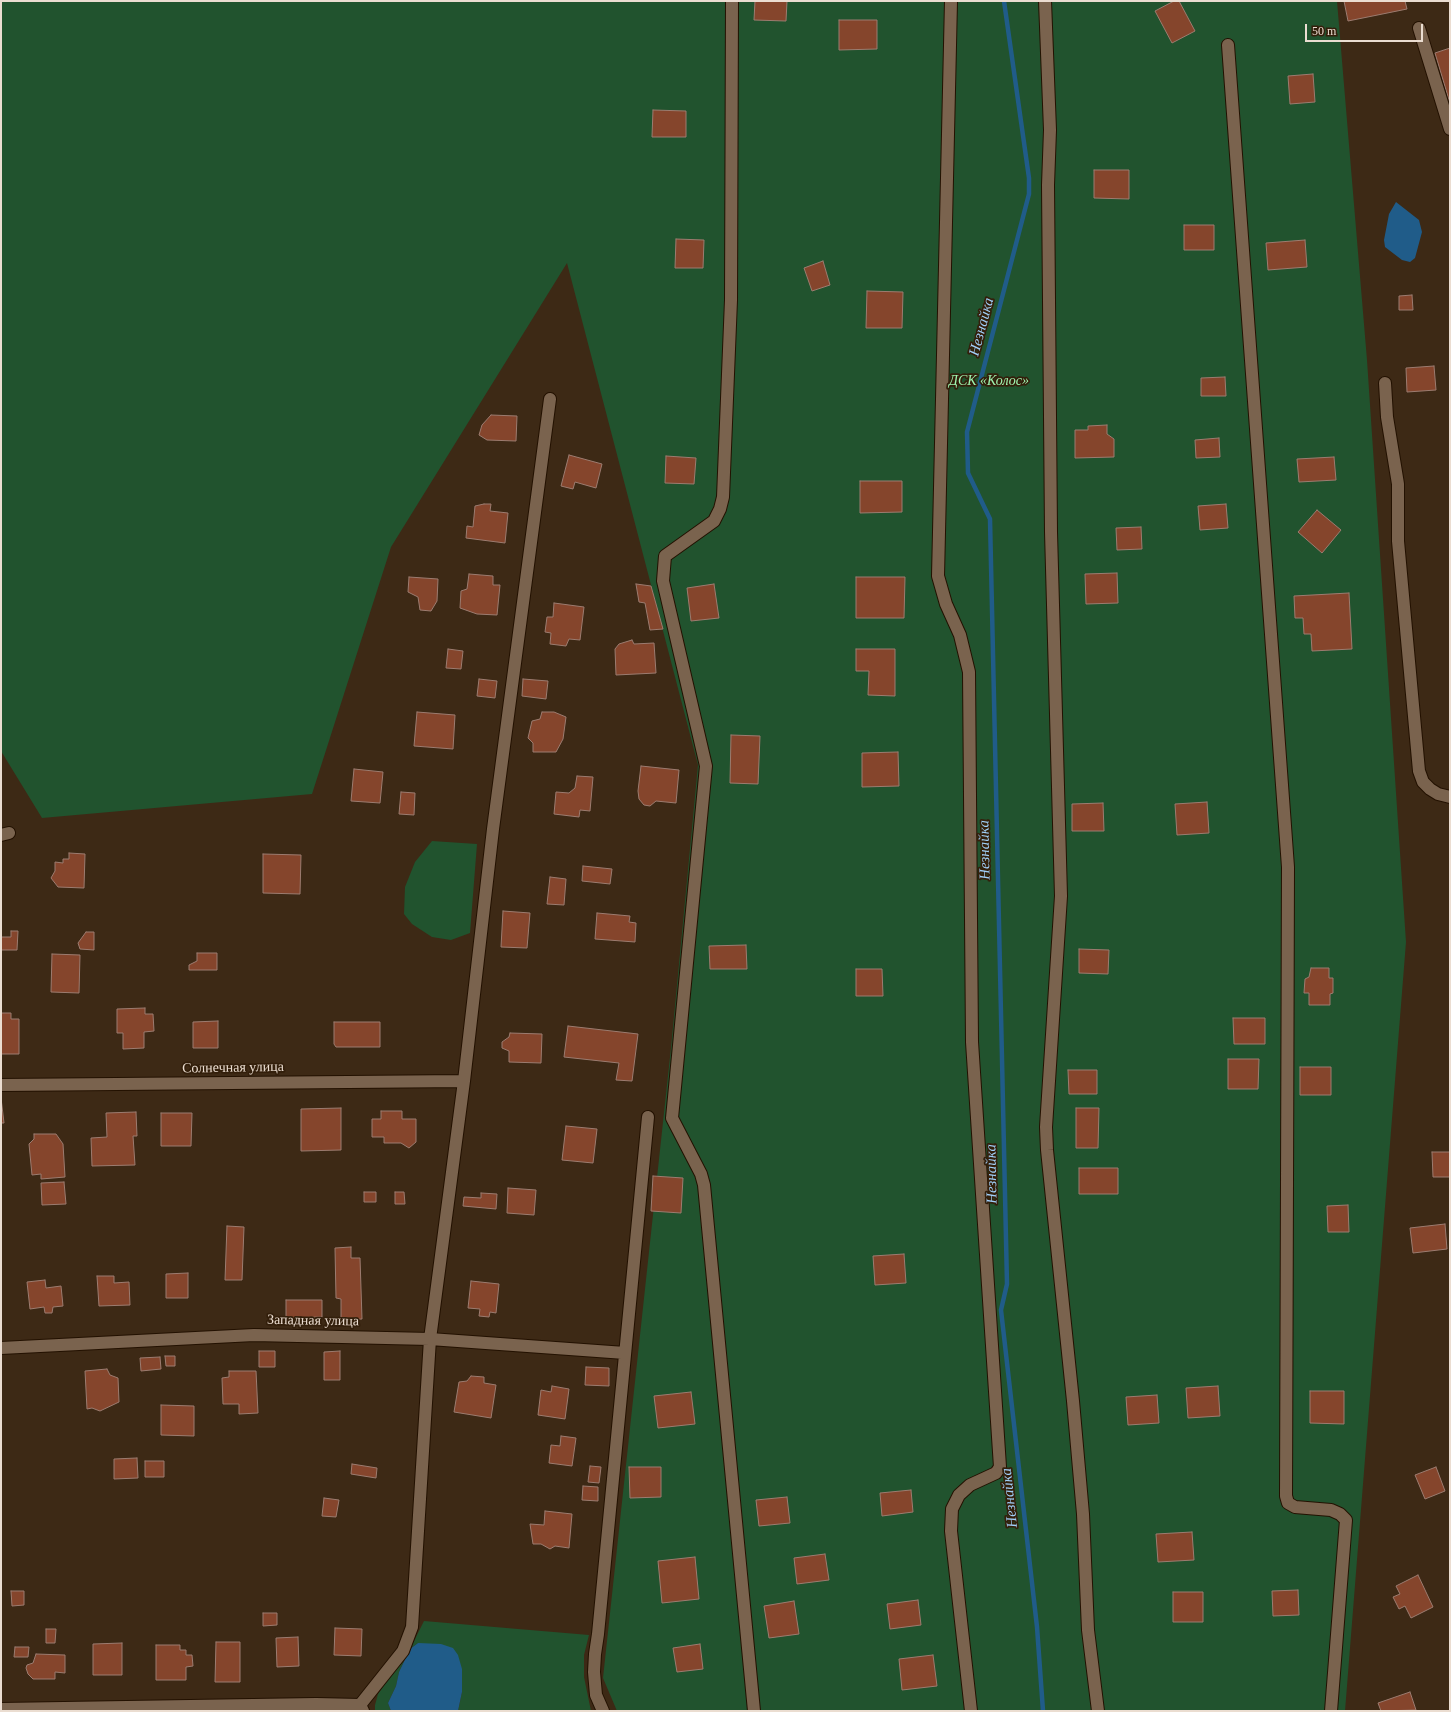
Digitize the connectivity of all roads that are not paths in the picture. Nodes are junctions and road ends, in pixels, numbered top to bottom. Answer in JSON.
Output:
{"nodes":[{"id":1,"x":732,"y":1,"type":"edge"},
{"id":2,"x":951,"y":1,"type":"edge"},
{"id":3,"x":1045,"y":1,"type":"edge"},
{"id":4,"x":1419,"y":28,"type":"dead end"},
{"id":5,"x":1228,"y":45,"type":"dead end"},
{"id":6,"x":1450,"y":129,"type":"edge"},
{"id":7,"x":1386,"y":383,"type":"dead end"},
{"id":8,"x":550,"y":398,"type":"dead end"},
{"id":9,"x":1450,"y":797,"type":"edge"},
{"id":10,"x":464,"y":1081,"type":"junction"},
{"id":11,"x":1,"y":1085,"type":"edge"},
{"id":12,"x":648,"y":1117,"type":"dead end"},
{"id":13,"x":430,"y":1339,"type":"junction"},
{"id":14,"x":1,"y":1348,"type":"edge"},
{"id":15,"x":625,"y":1353,"type":"junction"},
{"id":16,"x":362,"y":1708,"type":"edge"},
{"id":17,"x":1,"y":1709,"type":"edge"},
{"id":18,"x":603,"y":1711,"type":"edge"},
{"id":19,"x":754,"y":1711,"type":"edge"},
{"id":20,"x":971,"y":1711,"type":"edge"},
{"id":21,"x":1098,"y":1711,"type":"edge"},
{"id":22,"x":1331,"y":1711,"type":"edge"}],
"edges":[{"from":1,"to":19,"type":"street"},
{"from":2,"to":20,"type":"street"},
{"from":3,"to":21,"type":"street"},
{"from":4,"to":6,"type":"street"},
{"from":5,"to":22,"type":"street"},
{"from":7,"to":9,"type":"street"},
{"from":8,"to":10,"type":"street"},
{"from":10,"to":11,"type":"street","name":"Солнечная улица"},
{"from":10,"to":13,"type":"street"},
{"from":12,"to":15,"type":"street"},
{"from":13,"to":14,"type":"street","name":"Западная улица"},
{"from":13,"to":15,"type":"street","name":"Западная улица"},
{"from":13,"to":16,"type":"street"},
{"from":15,"to":18,"type":"street"},
{"from":16,"to":17,"type":"street"}]}
